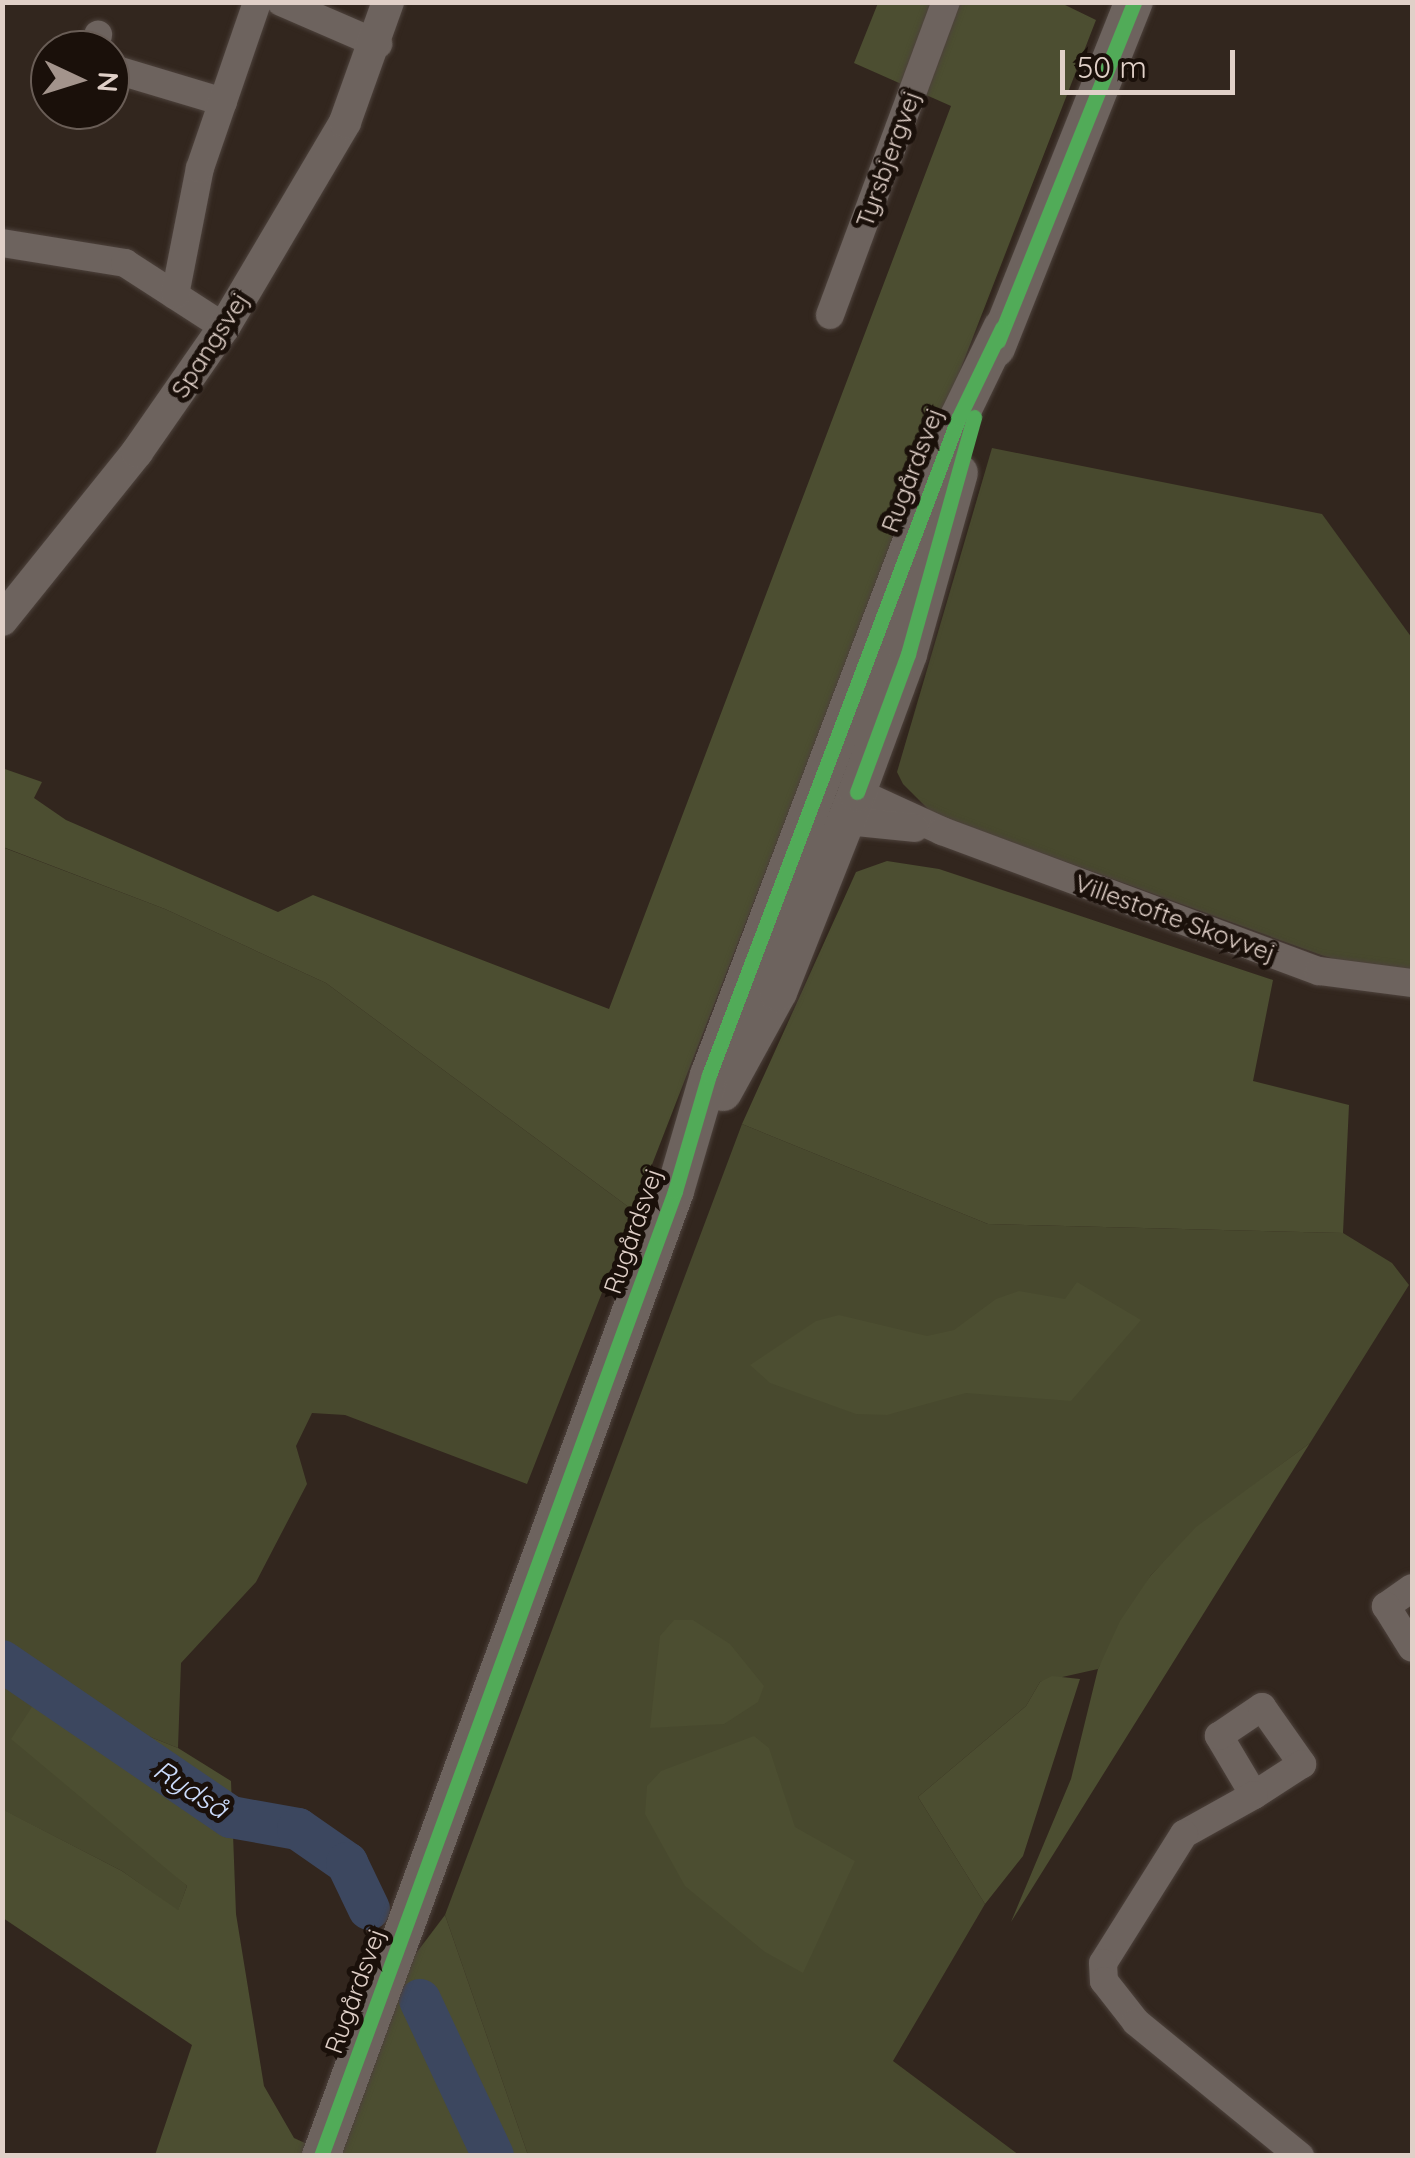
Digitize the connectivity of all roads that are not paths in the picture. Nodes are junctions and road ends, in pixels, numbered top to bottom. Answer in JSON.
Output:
{"nodes":[{"id":1,"x":257,"y":2,"type":"edge"},
{"id":2,"x":281,"y":2,"type":"edge"},
{"id":3,"x":388,"y":2,"type":"edge"},
{"id":4,"x":946,"y":2,"type":"edge"},
{"id":5,"x":1134,"y":2,"type":"edge"},
{"id":6,"x":378,"y":44,"type":"junction"},
{"id":7,"x":130,"y":74,"type":"edge"},
{"id":8,"x":223,"y":102,"type":"junction"},
{"id":9,"x":2,"y":243,"type":"edge"},
{"id":10,"x":174,"y":295,"type":"junction"},
{"id":11,"x":830,"y":314,"type":"dead end"},
{"id":12,"x":224,"y":327,"type":"junction"},
{"id":13,"x":1002,"y":328,"type":"junction"},
{"id":14,"x":2,"y":620,"type":"edge"},
{"id":15,"x":835,"y":797,"type":"junction"},
{"id":16,"x":1412,"y":983,"type":"edge"},
{"id":17,"x":1412,"y":1588,"type":"edge"},
{"id":18,"x":1412,"y":1648,"type":"edge"},
{"id":19,"x":1254,"y":1795,"type":"dead end"},
{"id":20,"x":321,"y":2156,"type":"edge"},
{"id":21,"x":1300,"y":2156,"type":"edge"}],
"edges":[{"from":1,"to":8,"type":"street"},
{"from":2,"to":6,"type":"street"},
{"from":3,"to":6,"type":"street","name":"Spangsvej"},
{"from":4,"to":11,"type":"street","name":"Tyrsbjergvej"},
{"from":5,"to":13,"type":"main road","name":"Rugårdsvej"},
{"from":6,"to":12,"type":"street","name":"Spangsvej"},
{"from":7,"to":8,"type":"street"},
{"from":8,"to":10,"type":"street"},
{"from":9,"to":10,"type":"street"},
{"from":10,"to":12,"type":"street"},
{"from":12,"to":14,"type":"street","name":"Spangsvej"},
{"from":13,"to":15,"type":"main road","name":"Rugårdsvej"},
{"from":13,"to":15,"type":"main road","name":"Rugårdsvej"},
{"from":15,"to":16,"type":"street","name":"Villestofte Skovvej"},
{"from":15,"to":20,"type":"main road","name":"Rugårdsvej"},
{"from":17,"to":18,"type":"street"},
{"from":19,"to":21,"type":"street"}]}
